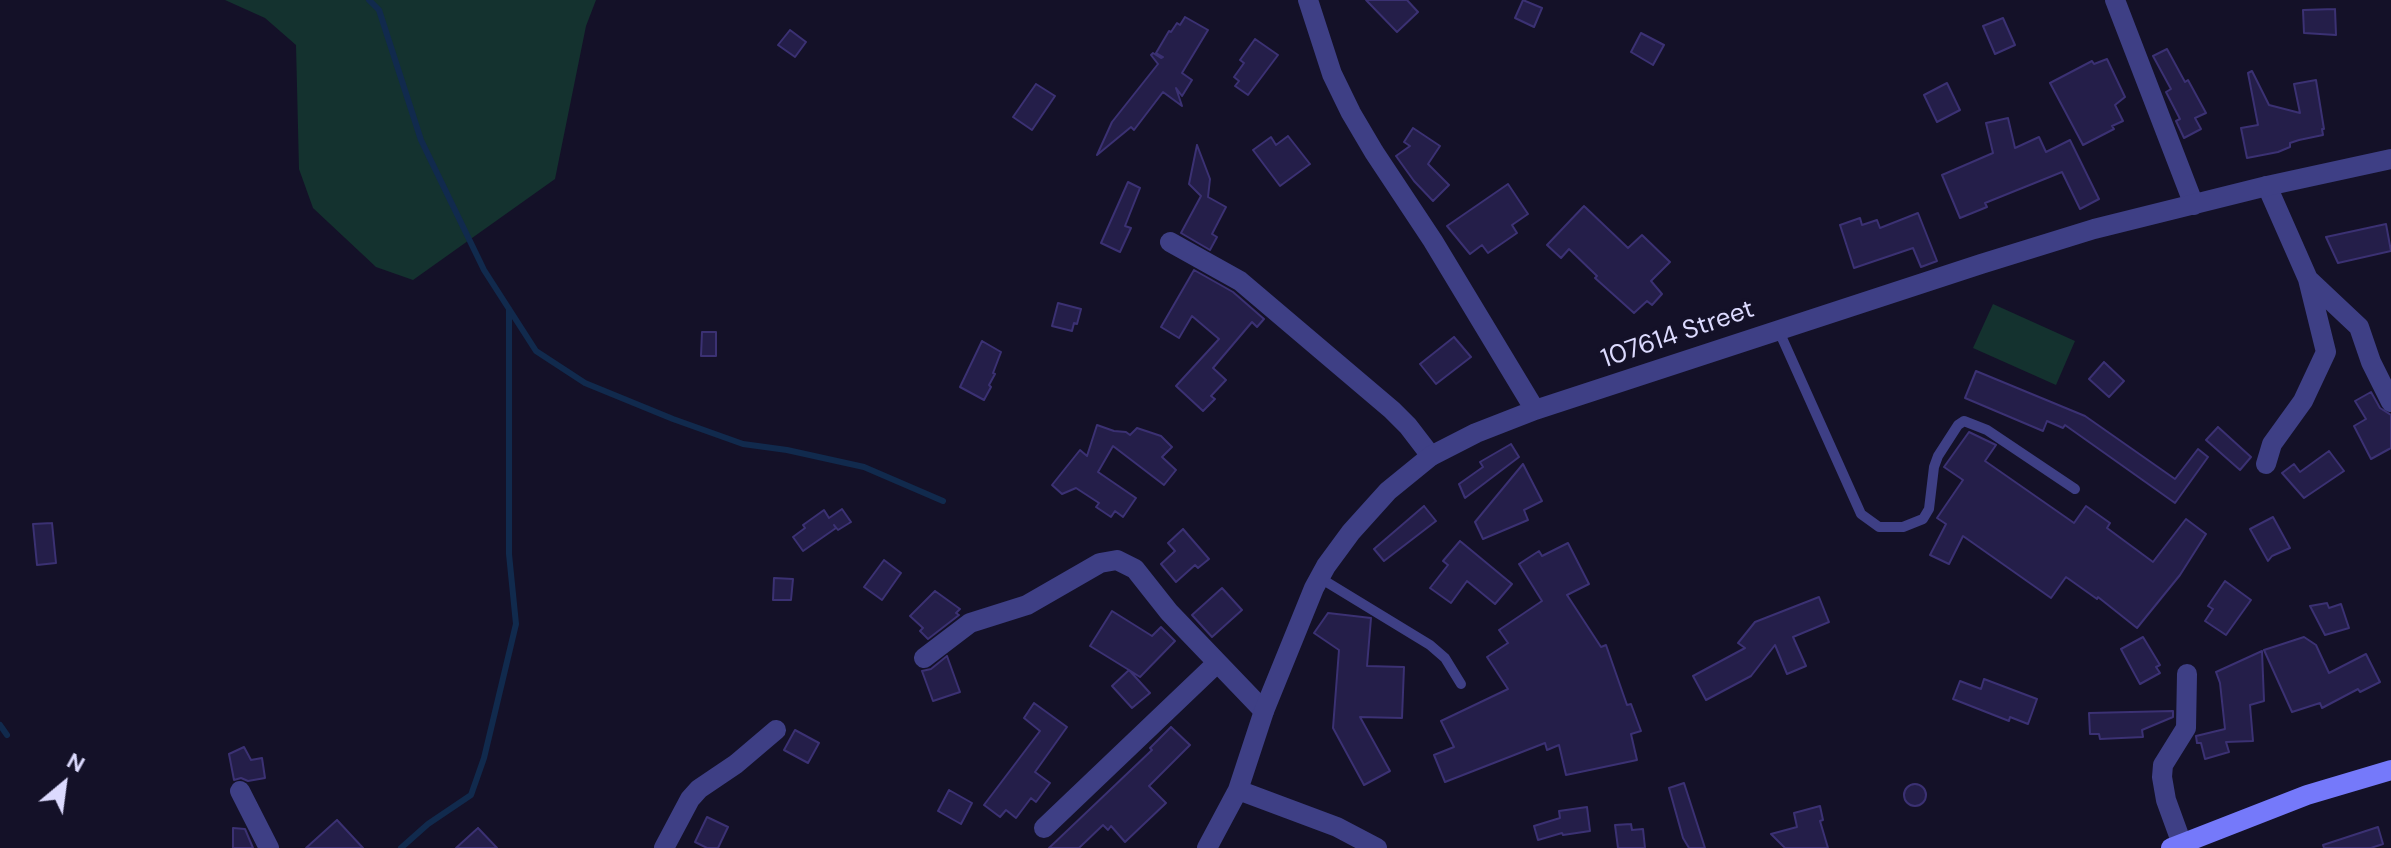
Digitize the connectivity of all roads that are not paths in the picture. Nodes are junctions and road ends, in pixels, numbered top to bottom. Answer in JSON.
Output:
{"nodes":[{"id":1,"x":1308,"y":0,"type":"edge"},
{"id":2,"x":2115,"y":0,"type":"edge"},
{"id":3,"x":2391,"y":159,"type":"edge"},
{"id":4,"x":2267,"y":186,"type":"junction"},
{"id":5,"x":2194,"y":205,"type":"junction"},
{"id":6,"x":1170,"y":242,"type":"dead end"},
{"id":7,"x":2308,"y":279,"type":"junction"},
{"id":8,"x":1778,"y":329,"type":"junction"},
{"id":9,"x":2391,"y":402,"type":"edge"},
{"id":10,"x":1535,"y":410,"type":"junction"},
{"id":11,"x":1431,"y":456,"type":"junction"},
{"id":12,"x":2266,"y":464,"type":"dead end"},
{"id":13,"x":2075,"y":489,"type":"dead end"},
{"id":14,"x":1320,"y":578,"type":"junction"},
{"id":15,"x":924,"y":658,"type":"dead end"},
{"id":16,"x":1217,"y":663,"type":"junction"},
{"id":17,"x":2187,"y":674,"type":"dead end"},
{"id":18,"x":1461,"y":684,"type":"dead end"},
{"id":19,"x":1264,"y":711,"type":"junction"},
{"id":20,"x":776,"y":730,"type":"dead end"},
{"id":21,"x":2391,"y":770,"type":"edge"},
{"id":22,"x":1238,"y":790,"type":"junction"},
{"id":23,"x":240,"y":791,"type":"dead end"},
{"id":24,"x":1044,"y":828,"type":"dead end"},
{"id":25,"x":2176,"y":846,"type":"edge"},
{"id":26,"x":269,"y":848,"type":"edge"},
{"id":27,"x":664,"y":848,"type":"edge"},
{"id":28,"x":1207,"y":848,"type":"edge"},
{"id":29,"x":1377,"y":848,"type":"edge"}],
"edges":[{"from":1,"to":10,"type":"street"},
{"from":2,"to":5,"type":"street"},
{"from":3,"to":4,"type":"street","name":"107614 Street"},
{"from":4,"to":5,"type":"street","name":"107614 Street"},
{"from":4,"to":7,"type":"street"},
{"from":5,"to":8,"type":"street","name":"107614 Street"},
{"from":6,"to":11,"type":"street"},
{"from":7,"to":9,"type":"street"},
{"from":7,"to":12,"type":"street"},
{"from":8,"to":10,"type":"street","name":"107614 Street"},
{"from":8,"to":13,"type":"lane"},
{"from":10,"to":11,"type":"street","name":"107614 Street"},
{"from":11,"to":14,"type":"street","name":"107614 Street"},
{"from":14,"to":18,"type":"lane"},
{"from":14,"to":19,"type":"street","name":"107614 Street"},
{"from":15,"to":16,"type":"street"},
{"from":16,"to":19,"type":"street"},
{"from":16,"to":24,"type":"street"},
{"from":17,"to":25,"type":"street"},
{"from":19,"to":22,"type":"street","name":"107614 Street"},
{"from":20,"to":27,"type":"street"},
{"from":21,"to":25,"type":"main road"},
{"from":22,"to":28,"type":"street","name":"107614 Street"},
{"from":22,"to":29,"type":"street"},
{"from":23,"to":26,"type":"street"}]}
